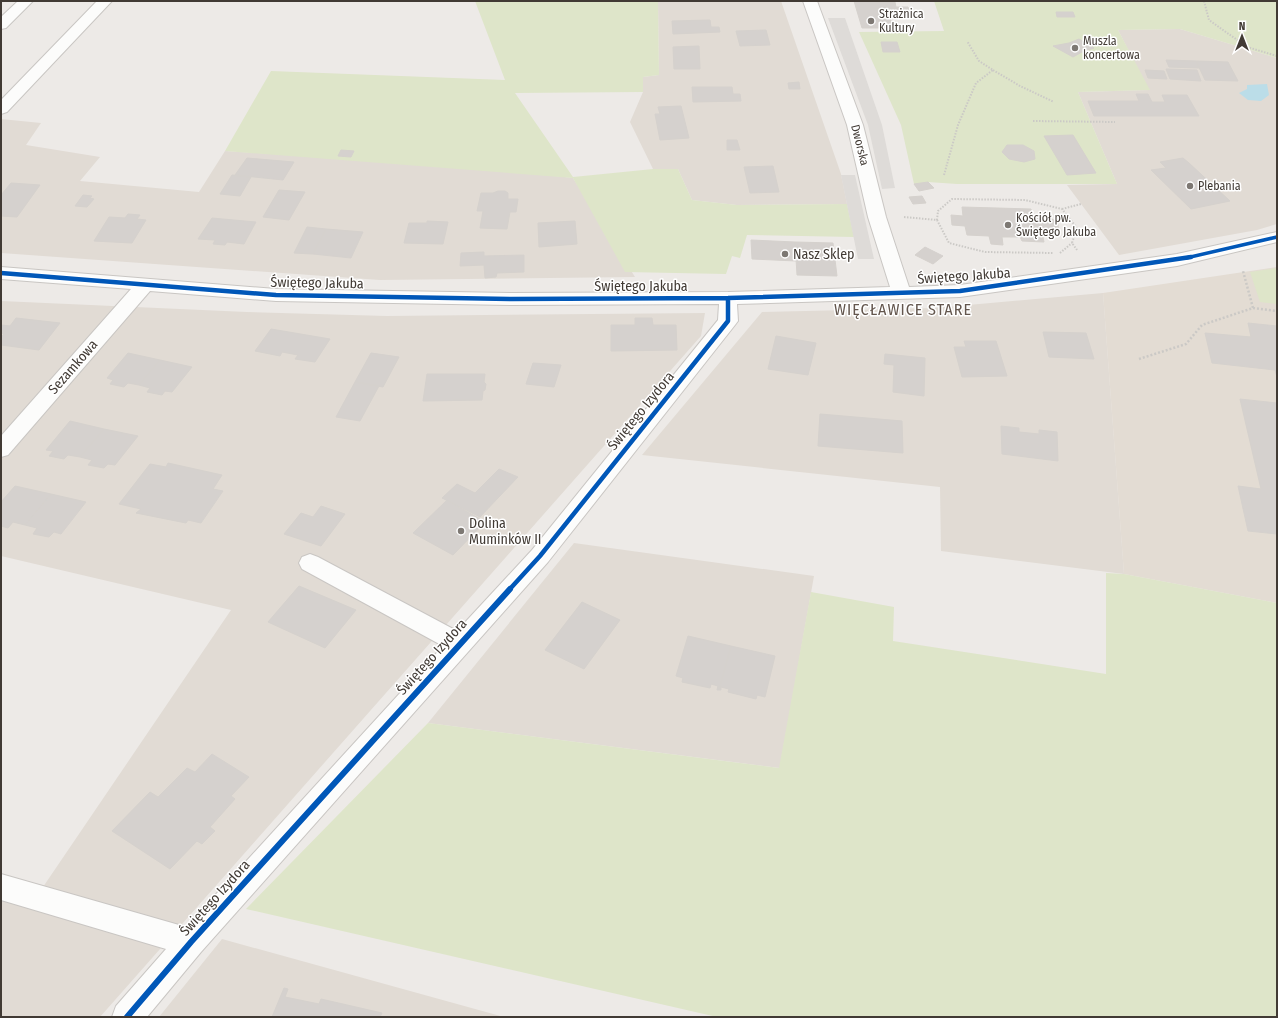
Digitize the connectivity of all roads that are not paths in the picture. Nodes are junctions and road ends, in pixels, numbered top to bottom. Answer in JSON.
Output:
{"nodes":[{"id":1,"x":26,"y":1,"type":"edge"},
{"id":2,"x":105,"y":1,"type":"edge"},
{"id":3,"x":810,"y":1,"type":"edge"},
{"id":4,"x":1,"y":25,"type":"edge"},
{"id":5,"x":1,"y":109,"type":"edge"},
{"id":6,"x":1277,"y":237,"type":"edge"},
{"id":7,"x":1,"y":273,"type":"edge"},
{"id":8,"x":145,"y":285,"type":"junction"},
{"id":9,"x":901,"y":292,"type":"junction"},
{"id":10,"x":728,"y":298,"type":"junction"},
{"id":11,"x":1,"y":450,"type":"edge"},
{"id":12,"x":310,"y":563,"type":"dead end"},
{"id":13,"x":460,"y":644,"type":"junction"},
{"id":14,"x":1,"y":886,"type":"edge"},
{"id":15,"x":191,"y":942,"type":"junction"},
{"id":16,"x":127,"y":1017,"type":"edge"}],
"edges":[{"from":1,"to":4,"type":"street"},
{"from":2,"to":5,"type":"street"},
{"from":3,"to":9,"type":"street","name":"Dworska"},
{"from":6,"to":9,"type":"street","name":"Świętego Jakuba"},
{"from":7,"to":8,"type":"street","name":"Świętego Jakuba"},
{"from":8,"to":10,"type":"street","name":"Świętego Jakuba"},
{"from":8,"to":11,"type":"street","name":"Sezamkowa"},
{"from":9,"to":10,"type":"street","name":"Świętego Jakuba"},
{"from":10,"to":13,"type":"street","name":"Świętego Izydora"},
{"from":12,"to":13,"type":"street"},
{"from":13,"to":15,"type":"street","name":"Świętego Izydora"},
{"from":14,"to":15,"type":"street"},
{"from":15,"to":16,"type":"street","name":"Świętego Izydora"}]}
